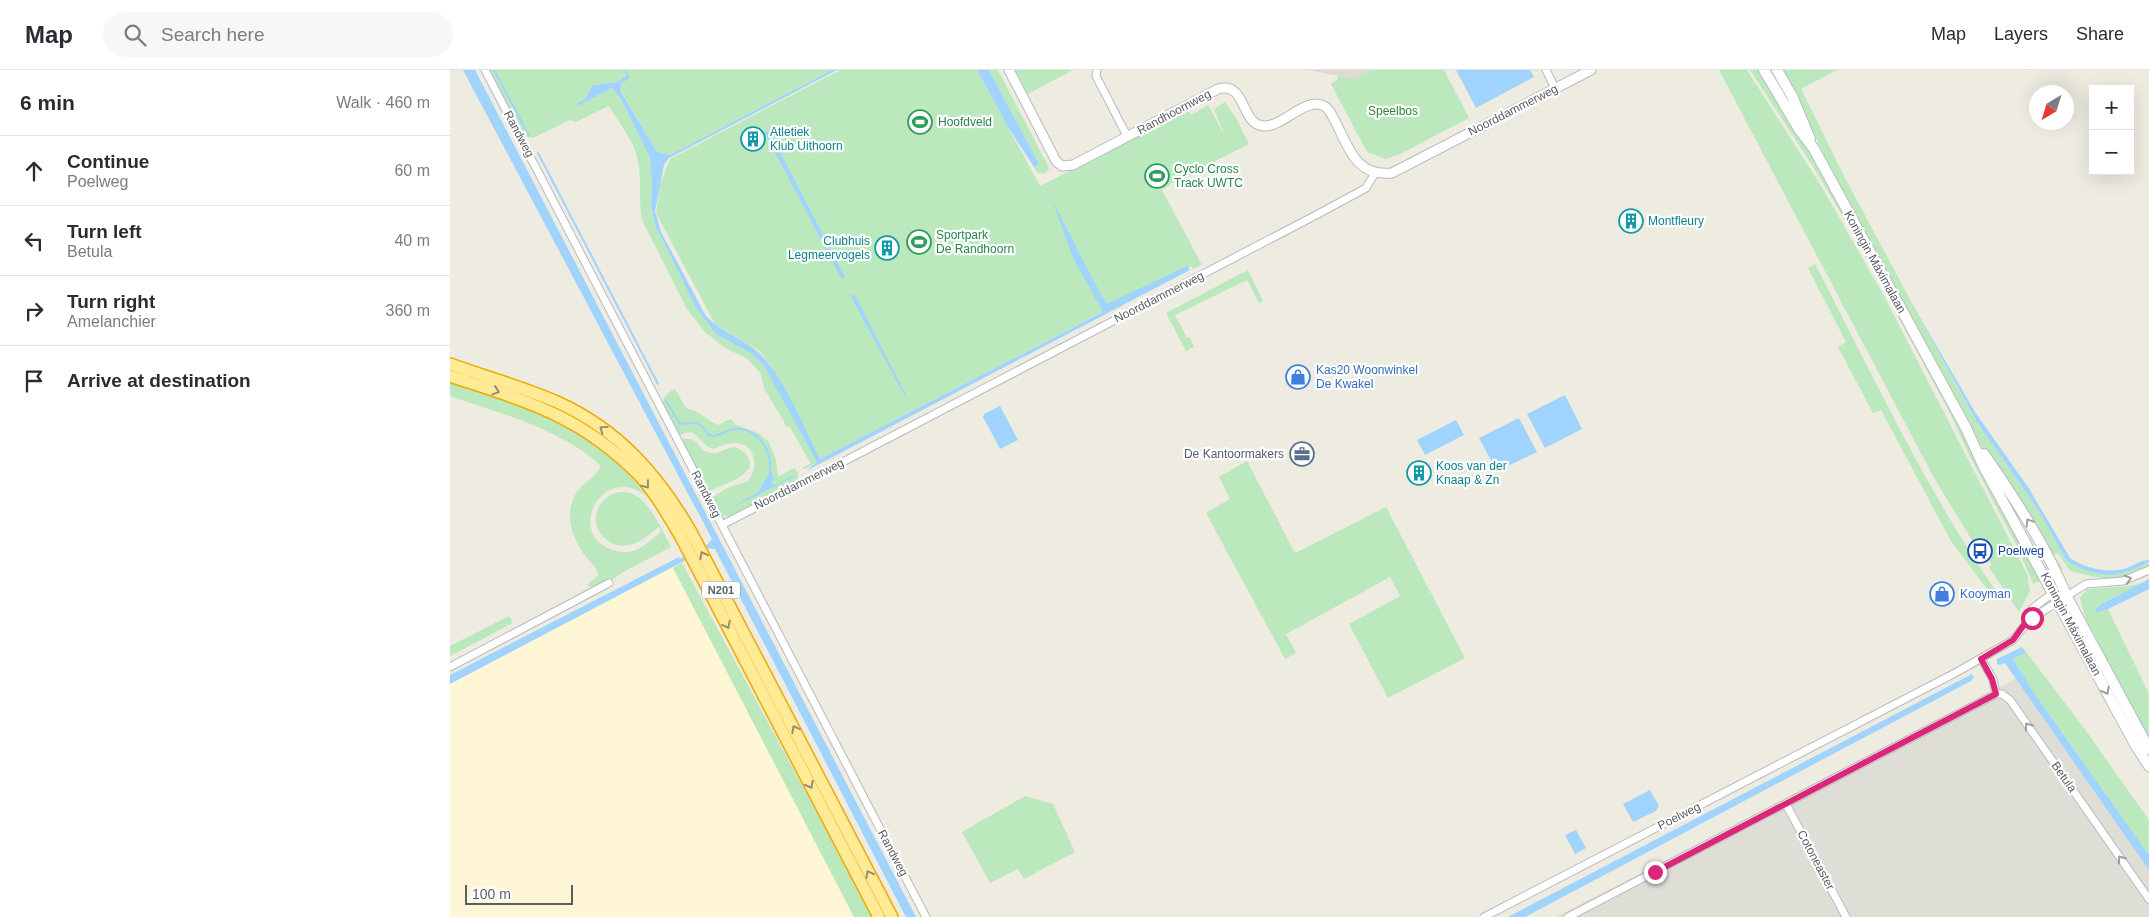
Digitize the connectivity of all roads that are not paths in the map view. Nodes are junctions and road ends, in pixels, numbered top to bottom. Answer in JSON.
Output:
{"nodes":[{"id":1,"x":485,"y":70,"type":"edge"},
{"id":2,"x":1009,"y":70,"type":"edge"},
{"id":3,"x":1097,"y":70,"type":"edge"},
{"id":4,"x":1591,"y":70,"type":"edge"},
{"id":5,"x":1764,"y":70,"type":"edge"},
{"id":6,"x":1777,"y":70,"type":"edge"},
{"id":7,"x":1549,"y":71,"type":"edge"},
{"id":8,"x":1555,"y":88,"type":"junction"},
{"id":9,"x":1128,"y":136,"type":"junction"},
{"id":10,"x":1814,"y":149,"type":"junction"},
{"id":11,"x":1375,"y":174,"type":"junction"},
{"id":12,"x":450,"y":364,"type":"edge"},
{"id":13,"x":450,"y":376,"type":"edge"},
{"id":14,"x":722,"y":524,"type":"junction"},
{"id":15,"x":2149,"y":570,"type":"edge"},
{"id":16,"x":609,"y":584,"type":"dead end"},
{"id":17,"x":2060,"y":597,"type":"junction"},
{"id":18,"x":1981,"y":659,"type":"junction"},
{"id":19,"x":450,"y":667,"type":"edge"},
{"id":20,"x":1996,"y":694,"type":"junction"},
{"id":21,"x":2149,"y":749,"type":"edge"},
{"id":22,"x":2149,"y":766,"type":"edge"},
{"id":23,"x":1786,"y":804,"type":"junction"},
{"id":24,"x":2149,"y":899,"type":"edge"},
{"id":25,"x":879,"y":917,"type":"edge"},
{"id":26,"x":892,"y":917,"type":"edge"},
{"id":27,"x":926,"y":917,"type":"edge"},
{"id":28,"x":1484,"y":917,"type":"edge"},
{"id":29,"x":1568,"y":917,"type":"edge"},
{"id":30,"x":1846,"y":917,"type":"edge"}],
"edges":[{"from":1,"to":14,"type":"street","name":"Randweg"},
{"from":2,"to":9,"type":"street","name":"Randhoornweg"},
{"from":3,"to":9,"type":"street"},
{"from":4,"to":8,"type":"street","name":"Noorddammerweg"},
{"from":5,"to":10,"type":"main road","name":"Koningin Máximalaan"},
{"from":6,"to":10,"type":"main road","name":"Koningin Máximalaan"},
{"from":7,"to":8,"type":"street"},
{"from":8,"to":11,"type":"street","name":"Noorddammerweg"},
{"from":9,"to":11,"type":"street","name":"Randhoornweg"},
{"from":10,"to":17,"type":"main road","name":"Koningin Máximalaan"},
{"from":11,"to":14,"type":"street","name":"Noorddammerweg"},
{"from":26,"to":12,"type":"highway","number":"N201","one_way":true},
{"from":13,"to":25,"type":"highway","number":"N201","one_way":true},
{"from":14,"to":27,"type":"street","name":"Randweg"},
{"from":17,"to":15,"type":"street","name":"Poelweg","one_way":true},
{"from":16,"to":19,"type":"street"},
{"from":17,"to":18,"type":"street","name":"Poelweg"},
{"from":17,"to":21,"type":"main road","name":"Koningin Máximalaan"},
{"from":17,"to":22,"type":"main road","name":"Koningin Máximalaan","one_way":true},
{"from":18,"to":20,"type":"street"},
{"from":18,"to":28,"type":"street","name":"Poelweg"},
{"from":20,"to":23,"type":"street"},
{"from":24,"to":20,"type":"street","name":"Betula","one_way":true},
{"from":23,"to":29,"type":"street"},
{"from":23,"to":30,"type":"street","name":"Cotoneaster"}]}
